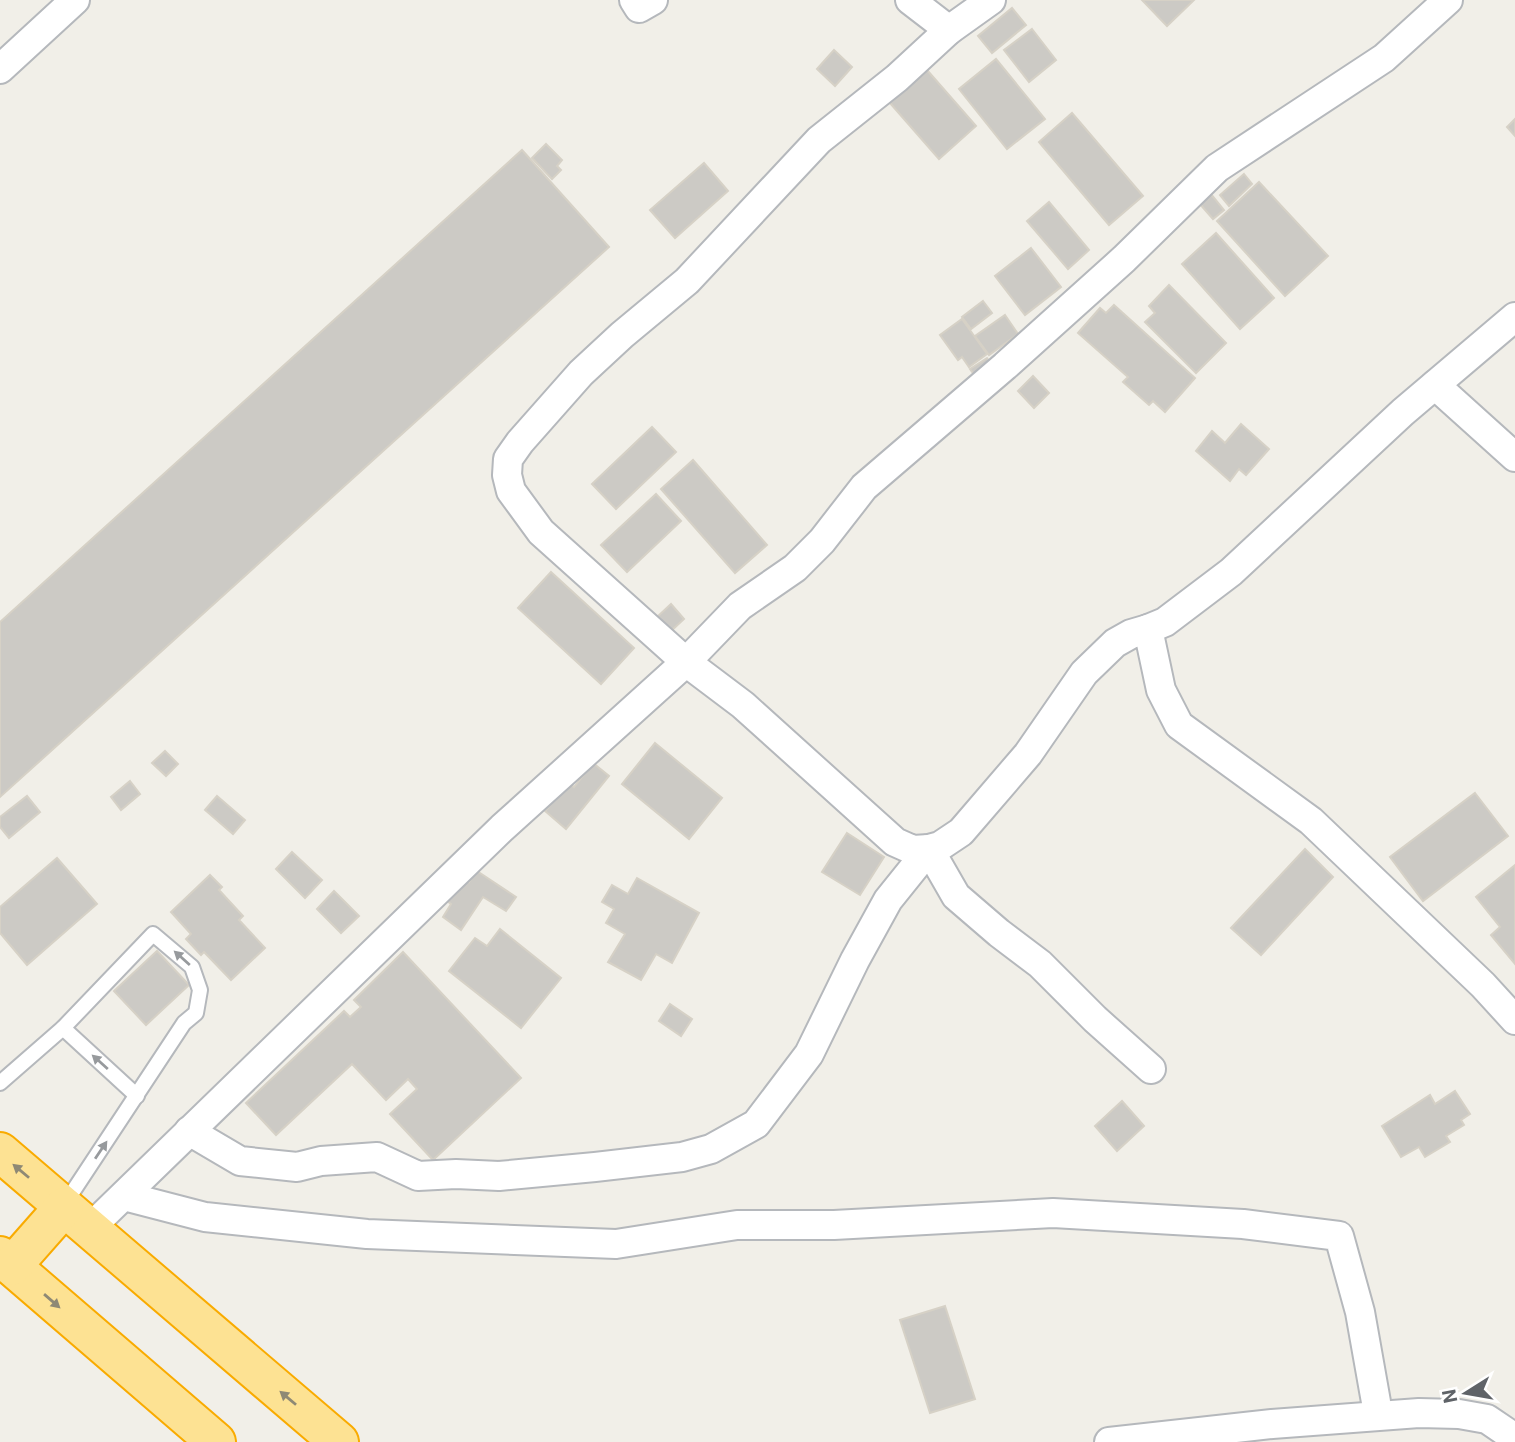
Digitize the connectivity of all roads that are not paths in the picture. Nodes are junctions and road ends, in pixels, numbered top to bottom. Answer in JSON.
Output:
{"nodes":[{"id":1,"x":75,"y":0,"type":"edge"},
{"id":2,"x":634,"y":0,"type":"edge"},
{"id":3,"x":653,"y":0,"type":"edge"},
{"id":4,"x":910,"y":0,"type":"edge"},
{"id":5,"x":991,"y":0,"type":"edge"},
{"id":6,"x":1448,"y":0,"type":"edge"},
{"id":7,"x":949,"y":30,"type":"junction"},
{"id":8,"x":0,"y":69,"type":"edge"},
{"id":9,"x":1515,"y":317,"type":"edge"},
{"id":10,"x":1435,"y":385,"type":"junction"},
{"id":11,"x":1515,"y":457,"type":"edge"},
{"id":12,"x":1148,"y":629,"type":"junction"},
{"id":13,"x":686,"y":662,"type":"junction"},
{"id":14,"x":929,"y":849,"type":"junction"},
{"id":15,"x":1515,"y":1020,"type":"edge"},
{"id":16,"x":63,"y":1028,"type":"junction"},
{"id":17,"x":1151,"y":1069,"type":"dead end"},
{"id":18,"x":0,"y":1083,"type":"edge"},
{"id":19,"x":137,"y":1096,"type":"junction"},
{"id":20,"x":189,"y":1131,"type":"junction"},
{"id":21,"x":0,"y":1152,"type":"edge"},
{"id":22,"x":124,"y":1195,"type":"junction"},
{"id":23,"x":76,"y":1218,"type":"junction"},
{"id":24,"x":6,"y":1261,"type":"edge"},
{"id":25,"x":1376,"y":1402,"type":"dead end"},
{"id":26,"x":1515,"y":1438,"type":"edge"},
{"id":27,"x":209,"y":1440,"type":"edge"},
{"id":28,"x":340,"y":1442,"type":"edge"},
{"id":29,"x":1108,"y":1442,"type":"edge"}],
"edges":[{"from":1,"to":8,"type":"street"},
{"from":2,"to":3,"type":"street"},
{"from":4,"to":7,"type":"street"},
{"from":5,"to":7,"type":"street"},
{"from":6,"to":13,"type":"street"},
{"from":7,"to":13,"type":"street"},
{"from":9,"to":10,"type":"street"},
{"from":10,"to":11,"type":"street"},
{"from":10,"to":12,"type":"street"},
{"from":12,"to":14,"type":"street"},
{"from":12,"to":15,"type":"street"},
{"from":13,"to":14,"type":"street"},
{"from":13,"to":20,"type":"street"},
{"from":14,"to":17,"type":"street"},
{"from":14,"to":20,"type":"street"},
{"from":16,"to":18,"type":"lane"},
{"from":19,"to":16,"type":"lane","one_way":true},
{"from":19,"to":16,"type":"lane","one_way":true},
{"from":23,"to":19,"type":"lane","one_way":true},
{"from":20,"to":22,"type":"street"},
{"from":23,"to":21,"type":"highway","one_way":true},
{"from":22,"to":23,"type":"street"},
{"from":22,"to":25,"type":"street"},
{"from":23,"to":24,"type":"highway"},
{"from":28,"to":23,"type":"highway","one_way":true},
{"from":24,"to":27,"type":"highway","one_way":true},
{"from":26,"to":29,"type":"street"}]}
